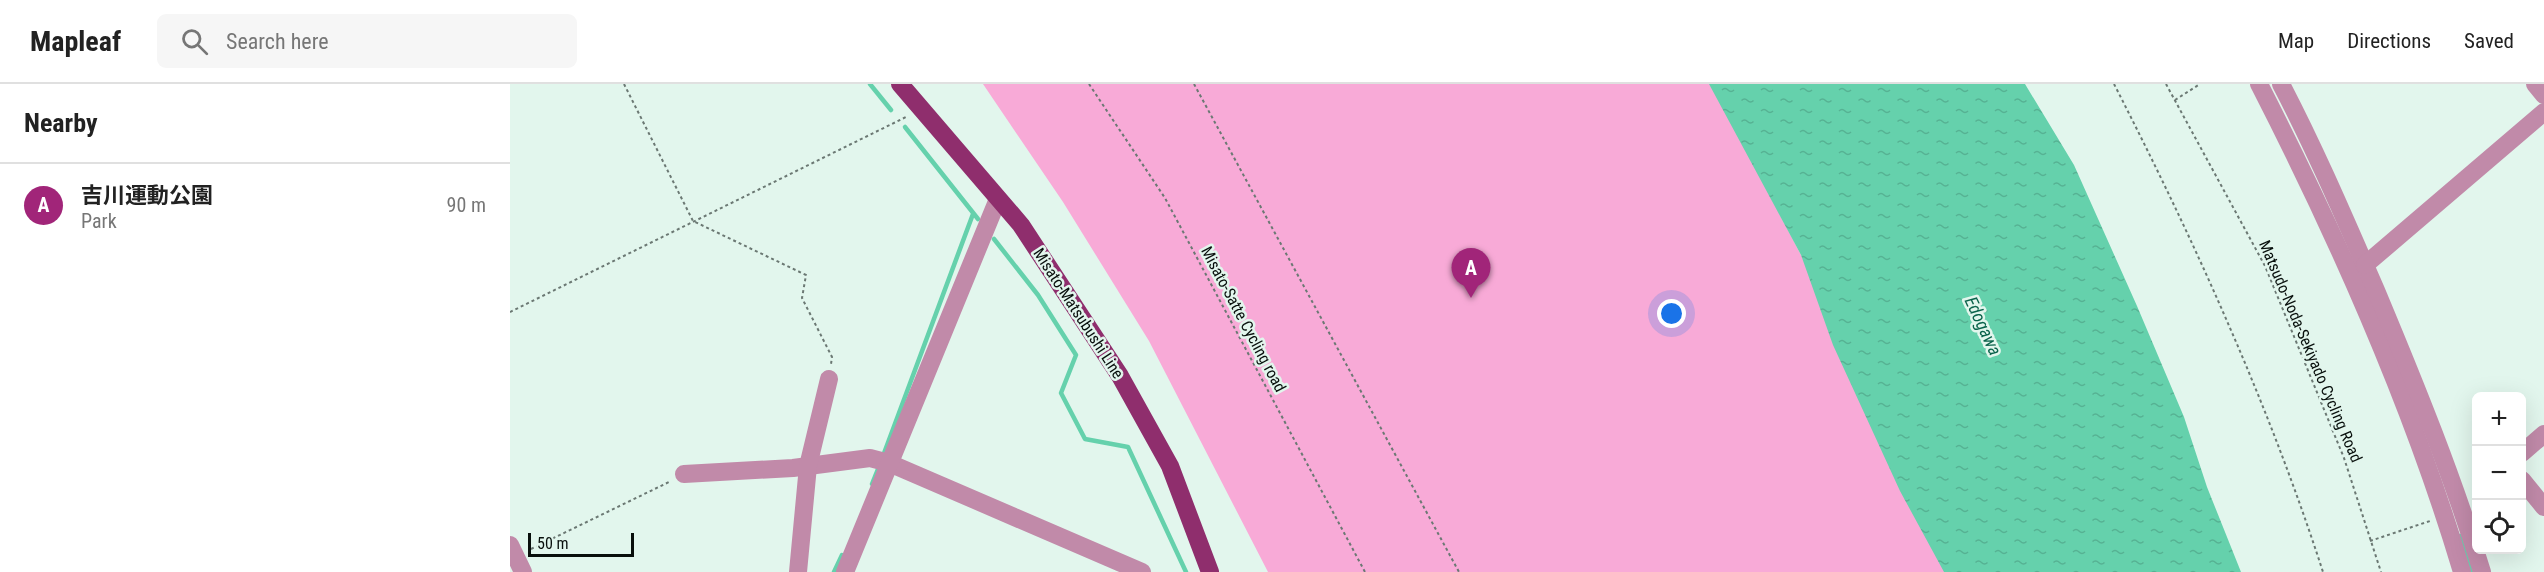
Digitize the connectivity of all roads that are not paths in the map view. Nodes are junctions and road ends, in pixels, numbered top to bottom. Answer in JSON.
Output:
{"nodes":[{"id":1,"x":900,"y":84,"type":"edge"},
{"id":2,"x":2259,"y":84,"type":"edge"},
{"id":3,"x":2281,"y":84,"type":"edge"},
{"id":4,"x":2535,"y":84,"type":"edge"},
{"id":5,"x":2544,"y":95,"type":"edge"},
{"id":6,"x":2544,"y":112,"type":"edge"},
{"id":7,"x":998,"y":199,"type":"junction"},
{"id":8,"x":2365,"y":265,"type":"junction"},
{"id":9,"x":829,"y":379,"type":"road end"},
{"id":10,"x":2544,"y":434,"type":"edge"},
{"id":11,"x":2526,"y":450,"type":"edge"},
{"id":12,"x":889,"y":463,"type":"junction"},
{"id":13,"x":808,"y":466,"type":"junction"},
{"id":14,"x":684,"y":474,"type":"road end"},
{"id":15,"x":2526,"y":485,"type":"edge"},
{"id":16,"x":2472,"y":499,"type":"edge"},
{"id":17,"x":2463,"y":507,"type":"junction"},
{"id":18,"x":2544,"y":507,"type":"edge"},
{"id":19,"x":2445,"y":516,"type":"junction"},
{"id":20,"x":798,"y":572,"type":"edge"},
{"id":21,"x":845,"y":572,"type":"edge"},
{"id":22,"x":1142,"y":572,"type":"edge"},
{"id":23,"x":1210,"y":572,"type":"edge"},
{"id":24,"x":2462,"y":572,"type":"edge"},
{"id":25,"x":2482,"y":572,"type":"edge"}],
"edges":[{"from":1,"to":7,"type":"main road","name":"Misato-Matsubushi Line"},
{"from":2,"to":19,"type":"street"},
{"from":3,"to":8,"type":"street"},
{"from":4,"to":5,"type":"street"},
{"from":6,"to":8,"type":"street"},
{"from":7,"to":12,"type":"street"},
{"from":7,"to":23,"type":"main road","name":"Misato-Matsubushi Line"},
{"from":8,"to":17,"type":"street"},
{"from":9,"to":13,"type":"street"},
{"from":10,"to":11,"type":"street"},
{"from":12,"to":13,"type":"street"},
{"from":12,"to":21,"type":"street"},
{"from":12,"to":22,"type":"street"},
{"from":13,"to":14,"type":"street"},
{"from":13,"to":20,"type":"street"},
{"from":15,"to":18,"type":"street"},
{"from":16,"to":17,"type":"street"},
{"from":17,"to":19,"type":"street"},
{"from":17,"to":25,"type":"street"},
{"from":19,"to":24,"type":"street"}]}
